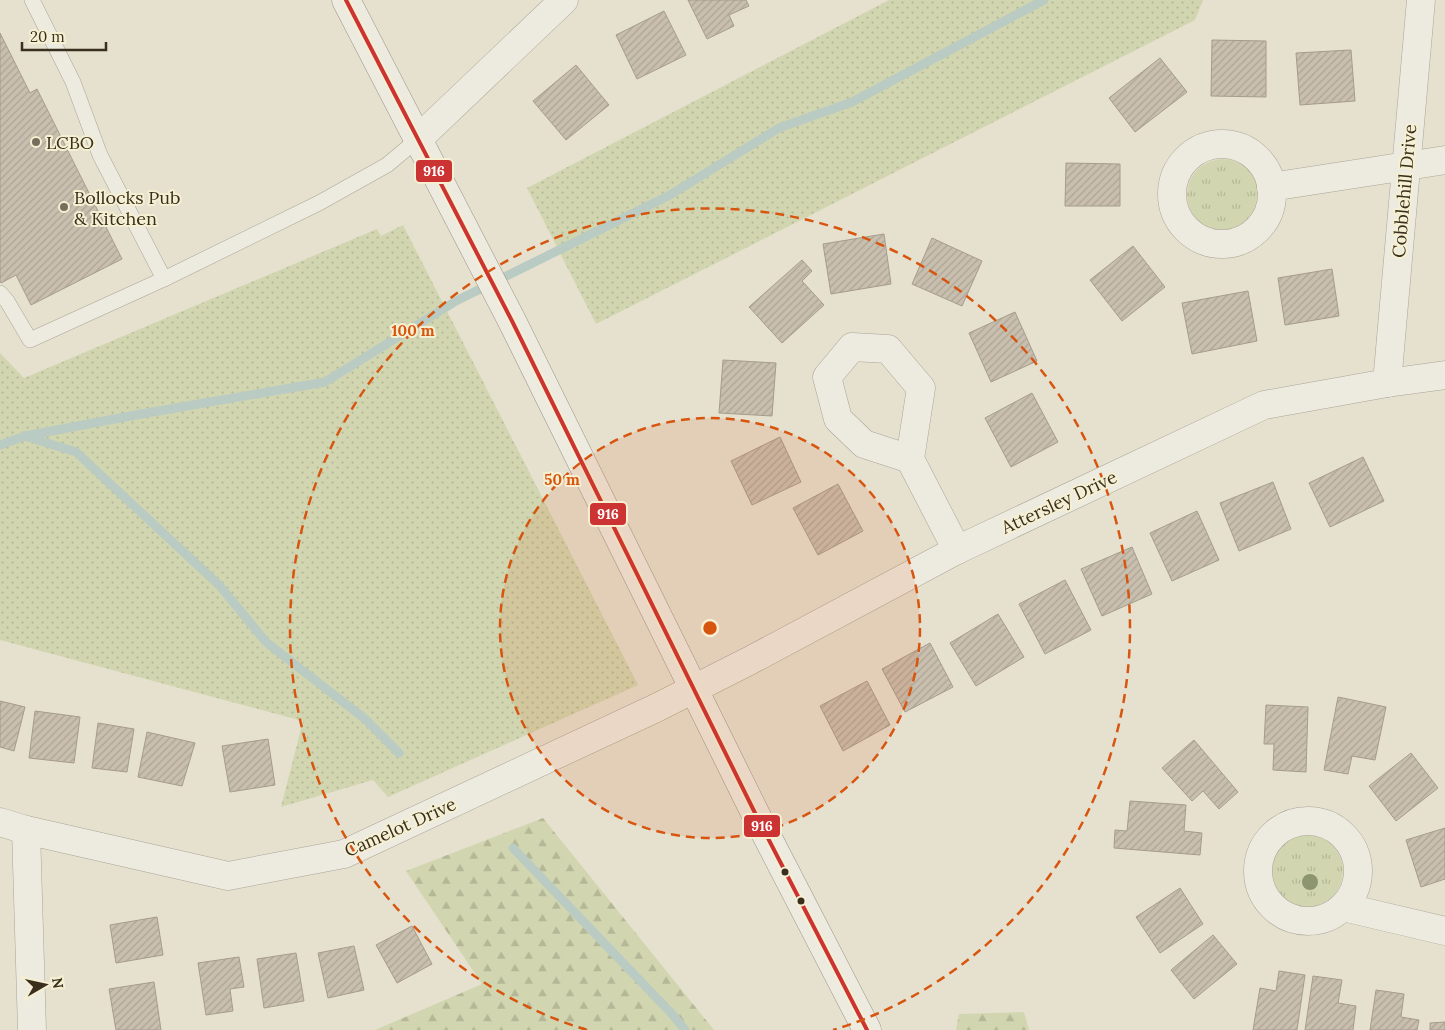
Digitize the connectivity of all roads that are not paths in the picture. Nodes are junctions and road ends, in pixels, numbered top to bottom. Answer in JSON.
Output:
{"nodes":[{"id":1,"x":32,"y":0,"type":"edge"},
{"id":2,"x":346,"y":0,"type":"edge"},
{"id":3,"x":564,"y":0,"type":"edge"},
{"id":4,"x":1422,"y":0,"type":"edge"},
{"id":5,"x":417,"y":140,"type":"junction"},
{"id":6,"x":1445,"y":160,"type":"edge"},
{"id":7,"x":1406,"y":166,"type":"junction"},
{"id":8,"x":1271,"y":187,"type":"dead end"},
{"id":9,"x":164,"y":279,"type":"junction"},
{"id":10,"x":0,"y":293,"type":"edge"},
{"id":11,"x":1445,"y":375,"type":"edge"},
{"id":12,"x":1387,"y":383,"type":"junction"},
{"id":13,"x":910,"y":459,"type":"dead end"},
{"id":14,"x":957,"y":550,"type":"junction"},
{"id":15,"x":694,"y":690,"type":"junction"},
{"id":16,"x":0,"y":822,"type":"edge"},
{"id":17,"x":26,"y":830,"type":"junction"},
{"id":18,"x":1343,"y":907,"type":"dead end"},
{"id":19,"x":1445,"y":931,"type":"edge"},
{"id":20,"x":32,"y":1030,"type":"edge"},
{"id":21,"x":867,"y":1030,"type":"edge"}],
"edges":[{"from":1,"to":9,"type":"lane"},
{"from":2,"to":5,"type":"street"},
{"from":3,"to":5,"type":"street"},
{"from":4,"to":7,"type":"street","name":"Cobblehill Drive"},
{"from":5,"to":9,"type":"lane"},
{"from":5,"to":15,"type":"street"},
{"from":6,"to":7,"type":"street"},
{"from":7,"to":8,"type":"street"},
{"from":7,"to":12,"type":"street","name":"Cobblehill Drive"},
{"from":9,"to":10,"type":"lane"},
{"from":11,"to":12,"type":"street","name":"Attersley Drive"},
{"from":12,"to":14,"type":"street","name":"Attersley Drive"},
{"from":13,"to":14,"type":"street"},
{"from":14,"to":15,"type":"street","name":"Attersley Drive"},
{"from":15,"to":17,"type":"street","name":"Camelot Drive"},
{"from":15,"to":21,"type":"street"},
{"from":16,"to":17,"type":"street","name":"Camelot Drive"},
{"from":17,"to":20,"type":"street"},
{"from":18,"to":19,"type":"street"}]}
